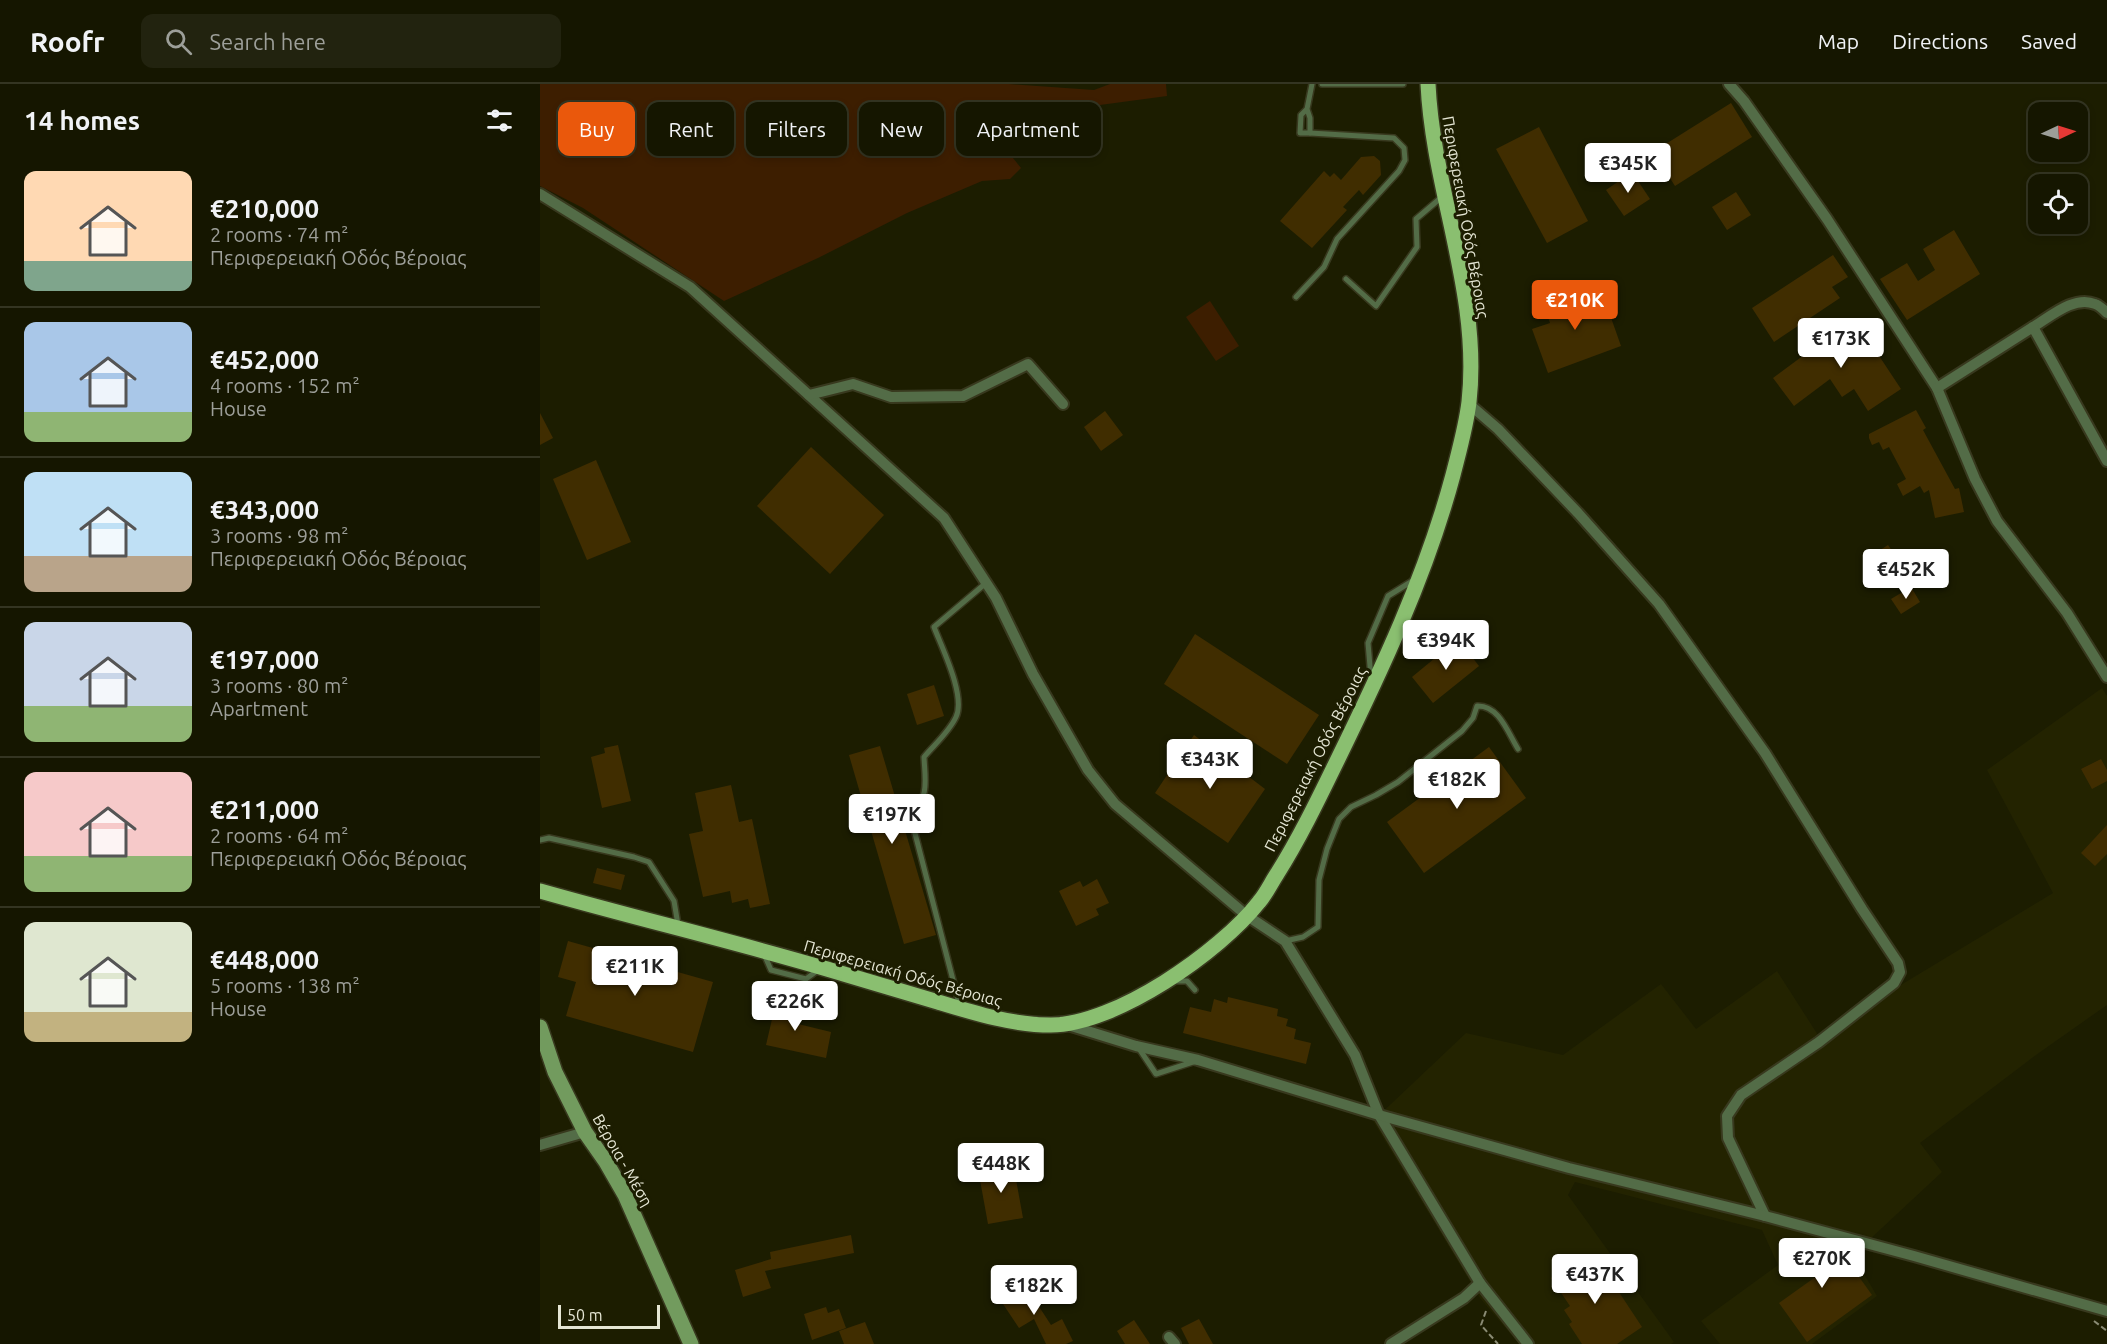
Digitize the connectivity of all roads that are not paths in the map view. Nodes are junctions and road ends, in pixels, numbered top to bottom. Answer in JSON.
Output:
{"nodes":[{"id":1,"x":1311,"y":84,"type":"edge"},
{"id":2,"x":1323,"y":84,"type":"edge"},
{"id":3,"x":1403,"y":84,"type":"edge"},
{"id":4,"x":1428,"y":84,"type":"edge"},
{"id":5,"x":1729,"y":84,"type":"edge"},
{"id":6,"x":1307,"y":109,"type":"junction"},
{"id":7,"x":1310,"y":134,"type":"junction"},
{"id":8,"x":540,"y":194,"type":"edge"},
{"id":9,"x":1445,"y":195,"type":"junction"},
{"id":10,"x":1346,"y":279,"type":"dead end"},
{"id":11,"x":1296,"y":297,"type":"dead end"},
{"id":12,"x":2107,"y":313,"type":"edge"},
{"id":13,"x":2033,"y":327,"type":"junction"},
{"id":14,"x":1937,"y":388,"type":"junction"},
{"id":15,"x":809,"y":395,"type":"junction"},
{"id":16,"x":1063,"y":404,"type":"dead end"},
{"id":17,"x":1469,"y":404,"type":"junction"},
{"id":18,"x":2107,"y":461,"type":"edge"},
{"id":19,"x":1418,"y":578,"type":"junction"},
{"id":20,"x":986,"y":583,"type":"junction"},
{"id":21,"x":2107,"y":677,"type":"edge"},
{"id":22,"x":1372,"y":687,"type":"junction"},
{"id":23,"x":1518,"y":749,"type":"dead end"},
{"id":24,"x":540,"y":840,"type":"edge"},
{"id":25,"x":540,"y":891,"type":"edge"},
{"id":26,"x":1246,"y":915,"type":"junction"},
{"id":27,"x":679,"y":930,"type":"junction"},
{"id":28,"x":1285,"y":941,"type":"junction"},
{"id":29,"x":1165,"y":981,"type":"junction"},
{"id":30,"x":1195,"y":990,"type":"dead end"},
{"id":31,"x":960,"y":1009,"type":"junction"},
{"id":32,"x":1065,"y":1024,"type":"junction"},
{"id":33,"x":540,"y":1027,"type":"edge"},
{"id":34,"x":1136,"y":1046,"type":"junction"},
{"id":35,"x":1198,"y":1060,"type":"junction"},
{"id":36,"x":1379,"y":1115,"type":"junction"},
{"id":37,"x":585,"y":1131,"type":"junction"},
{"id":38,"x":540,"y":1145,"type":"edge"},
{"id":39,"x":1765,"y":1216,"type":"junction"},
{"id":40,"x":1480,"y":1283,"type":"junction"},
{"id":41,"x":2107,"y":1311,"type":"edge"},
{"id":42,"x":691,"y":1344,"type":"edge"},
{"id":43,"x":1391,"y":1344,"type":"edge"},
{"id":44,"x":1528,"y":1344,"type":"edge"}],
"edges":[{"from":1,"to":6,"type":"lane"},
{"from":2,"to":3,"type":"lane"},
{"from":4,"to":9,"type":"main road","name":"Περιφερειακή Οδός Βέροιας"},
{"from":5,"to":14,"type":"street"},
{"from":6,"to":7,"type":"lane"},
{"from":6,"to":7,"type":"lane"},
{"from":7,"to":11,"type":"lane"},
{"from":8,"to":15,"type":"street"},
{"from":9,"to":10,"type":"lane"},
{"from":9,"to":17,"type":"main road","name":"Περιφερειακή Οδός Βέροιας"},
{"from":12,"to":13,"type":"street"},
{"from":13,"to":14,"type":"street"},
{"from":13,"to":18,"type":"street"},
{"from":14,"to":21,"type":"street"},
{"from":15,"to":16,"type":"street"},
{"from":15,"to":20,"type":"street"},
{"from":17,"to":19,"type":"main road","name":"Περιφερειακή Οδός Βέροιας"},
{"from":17,"to":39,"type":"street"},
{"from":19,"to":22,"type":"main road","name":"Περιφερειακή Οδός Βέροιας"},
{"from":19,"to":22,"type":"lane"},
{"from":20,"to":26,"type":"street"},
{"from":20,"to":31,"type":"lane"},
{"from":22,"to":26,"type":"main road","name":"Περιφερειακή Οδός Βέροιας"},
{"from":23,"to":28,"type":"lane"},
{"from":24,"to":27,"type":"lane"},
{"from":25,"to":27,"type":"main road","name":"Περιφερειακή Οδός Βέροιας"},
{"from":26,"to":28,"type":"street"},
{"from":26,"to":29,"type":"main road","name":"Περιφερειακή Οδός Βέροιας"},
{"from":27,"to":31,"type":"main road","name":"Περιφερειακή Οδός Βέροιας"},
{"from":28,"to":36,"type":"street"},
{"from":29,"to":30,"type":"lane"},
{"from":29,"to":32,"type":"main road","name":"Περιφερειακή Οδός Βέροιας"},
{"from":31,"to":32,"type":"main road","name":"Περιφερειακή Οδός Βέροιας"},
{"from":32,"to":34,"type":"street"},
{"from":33,"to":37,"type":"street","name":"Βέροια - Μέση"},
{"from":34,"to":35,"type":"street"},
{"from":34,"to":35,"type":"lane"},
{"from":35,"to":36,"type":"street"},
{"from":36,"to":39,"type":"street"},
{"from":36,"to":40,"type":"street"},
{"from":37,"to":38,"type":"street"},
{"from":37,"to":42,"type":"street","name":"Βέροια - Μέση"},
{"from":39,"to":41,"type":"street"},
{"from":40,"to":43,"type":"street"},
{"from":40,"to":44,"type":"street"}]}
